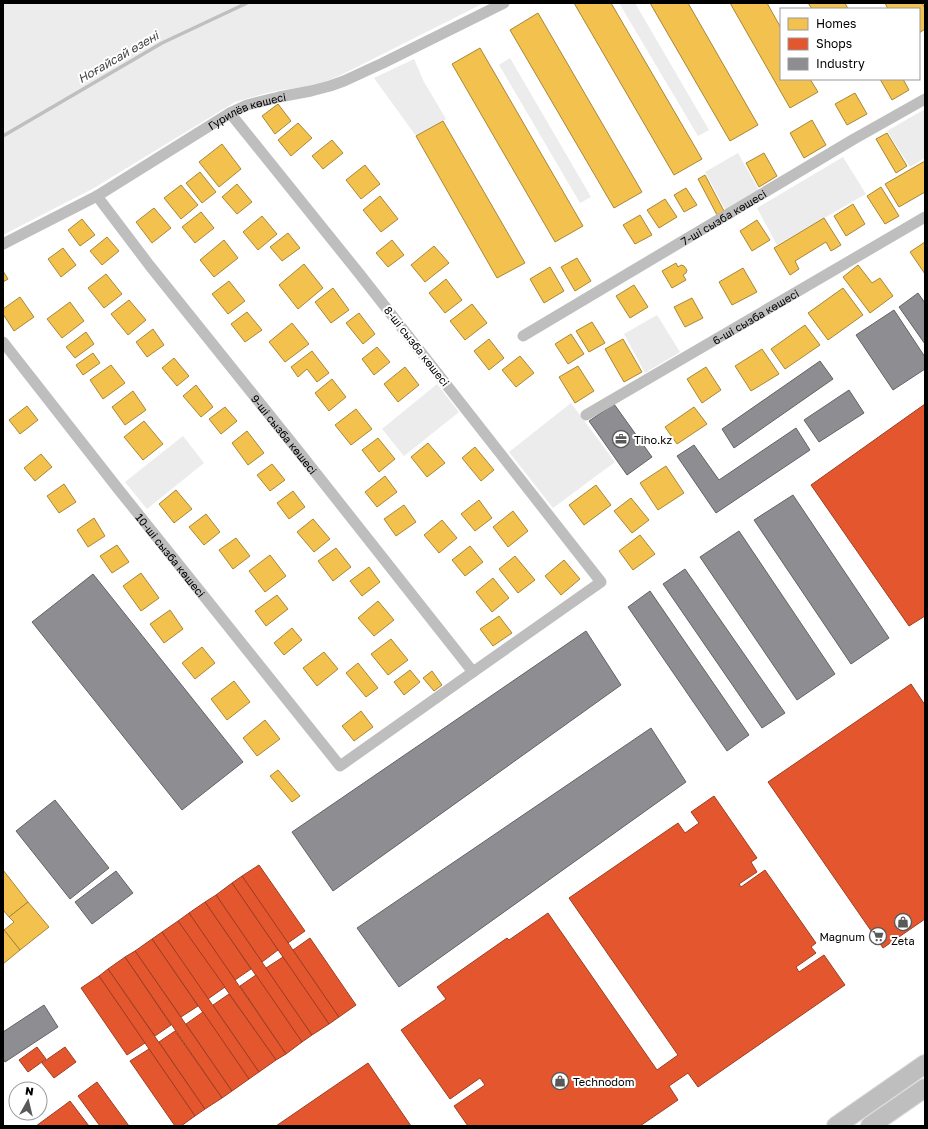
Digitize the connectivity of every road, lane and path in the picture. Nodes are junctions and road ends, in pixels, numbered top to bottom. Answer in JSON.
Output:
{"nodes":[{"id":1,"x":504,"y":3,"type":"edge"},
{"id":2,"x":925,"y":99,"type":"edge"},
{"id":3,"x":230,"y":113,"type":"junction"},
{"id":4,"x":97,"y":196,"type":"junction"},
{"id":5,"x":925,"y":217,"type":"edge"},
{"id":6,"x":3,"y":244,"type":"edge"},
{"id":7,"x":523,"y":336,"type":"dead end"},
{"id":8,"x":3,"y":342,"type":"edge"},
{"id":9,"x":586,"y":415,"type":"dead end"},
{"id":10,"x":473,"y":672,"type":"junction"},
{"id":11,"x":925,"y":1064,"type":"edge"},
{"id":12,"x":925,"y":1088,"type":"edge"},
{"id":13,"x":836,"y":1126,"type":"edge"},
{"id":14,"x":870,"y":1126,"type":"edge"}],
"edges":[{"from":1,"to":3,"type":"street","name":"Гурилёв көшесі"},
{"from":2,"to":7,"type":"street","name":"7-ші сызба көшесі"},
{"from":3,"to":4,"type":"street","name":"Гурилёв көшесі"},
{"from":3,"to":10,"type":"street","name":"8-ші сызба көшесі"},
{"from":4,"to":6,"type":"street","name":"Гурилёв көшесі"},
{"from":4,"to":10,"type":"street","name":"9-ші сызба көшесі"},
{"from":5,"to":9,"type":"street","name":"6-ші сызба көшесі"},
{"from":8,"to":10,"type":"street","name":"10-ші сызба көшесі"},
{"from":11,"to":13,"type":"main road"},
{"from":12,"to":14,"type":"main road"}]}
